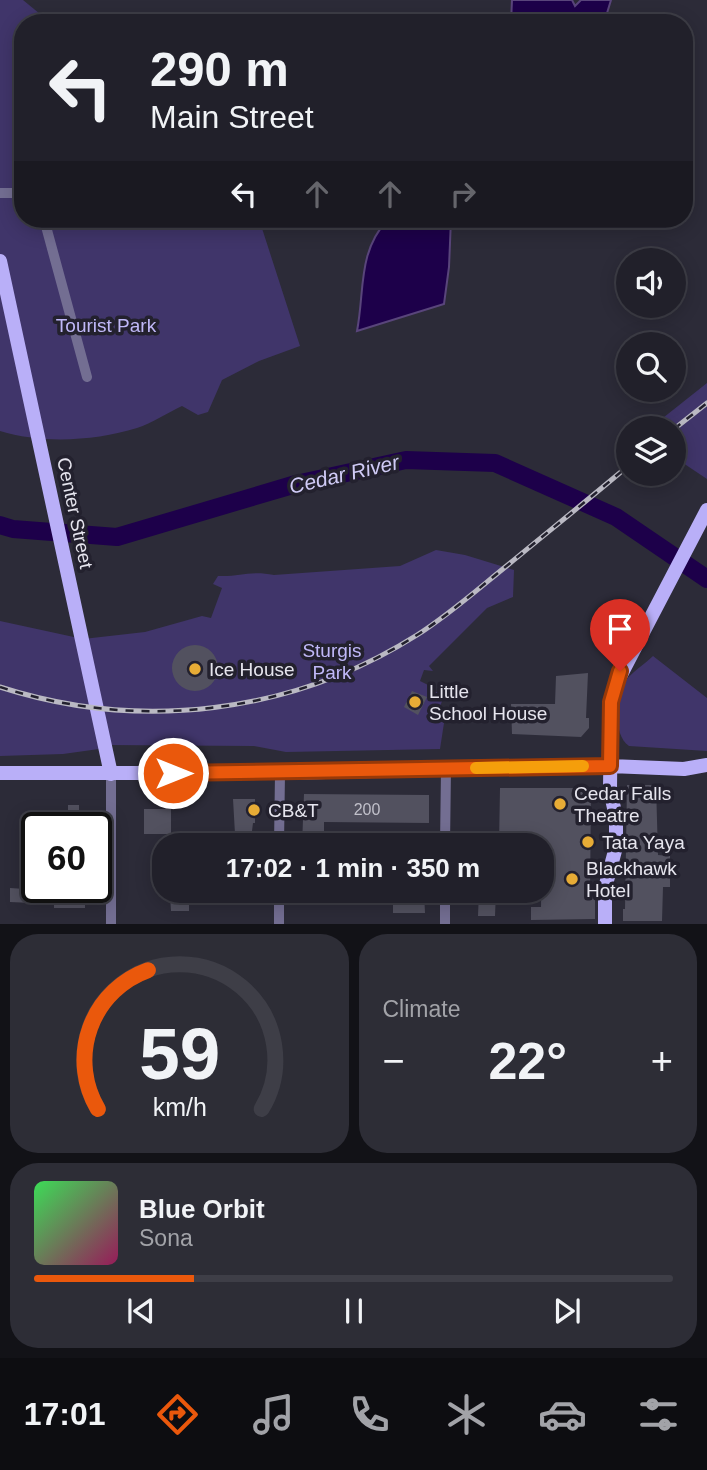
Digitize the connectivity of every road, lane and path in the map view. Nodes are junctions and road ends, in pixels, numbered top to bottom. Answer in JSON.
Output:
{"nodes":[{"id":1,"x":46,"y":228,"type":"edge"},
{"id":2,"x":0,"y":261,"type":"edge"},
{"id":3,"x":87,"y":377,"type":"dead end"},
{"id":4,"x":707,"y":510,"type":"edge"},
{"id":5,"x":707,"y":765,"type":"edge"},
{"id":6,"x":610,"y":766,"type":"junction"},
{"id":7,"x":446,"y":769,"type":"junction"},
{"id":8,"x":684,"y":769,"type":"junction"},
{"id":9,"x":0,"y":773,"type":"edge"},
{"id":10,"x":280,"y":773,"type":"junction"},
{"id":11,"x":111,"y":774,"type":"junction"},
{"id":12,"x":707,"y":776,"type":"edge"},
{"id":13,"x":279,"y":833,"type":"edge"},
{"id":14,"x":446,"y":833,"type":"edge"},
{"id":15,"x":279,"y":903,"type":"edge"},
{"id":16,"x":445,"y":903,"type":"edge"},
{"id":17,"x":111,"y":924,"type":"edge"},
{"id":18,"x":279,"y":924,"type":"edge"},
{"id":19,"x":445,"y":924,"type":"edge"},
{"id":20,"x":605,"y":924,"type":"edge"}],
"edges":[{"from":1,"to":3,"type":"street"},
{"from":2,"to":11,"type":"main road","name":"Center Street"},
{"from":4,"to":6,"type":"main road"},
{"from":5,"to":8,"type":"main road"},
{"from":6,"to":7,"type":"main road"},
{"from":6,"to":8,"type":"main road"},
{"from":6,"to":20,"type":"main road"},
{"from":7,"to":10,"type":"main road"},
{"from":7,"to":14,"type":"street"},
{"from":8,"to":12,"type":"main road"},
{"from":9,"to":11,"type":"main road"},
{"from":10,"to":11,"type":"main road"},
{"from":10,"to":13,"type":"street"},
{"from":11,"to":17,"type":"street"},
{"from":15,"to":18,"type":"street"},
{"from":16,"to":19,"type":"street"}]}
